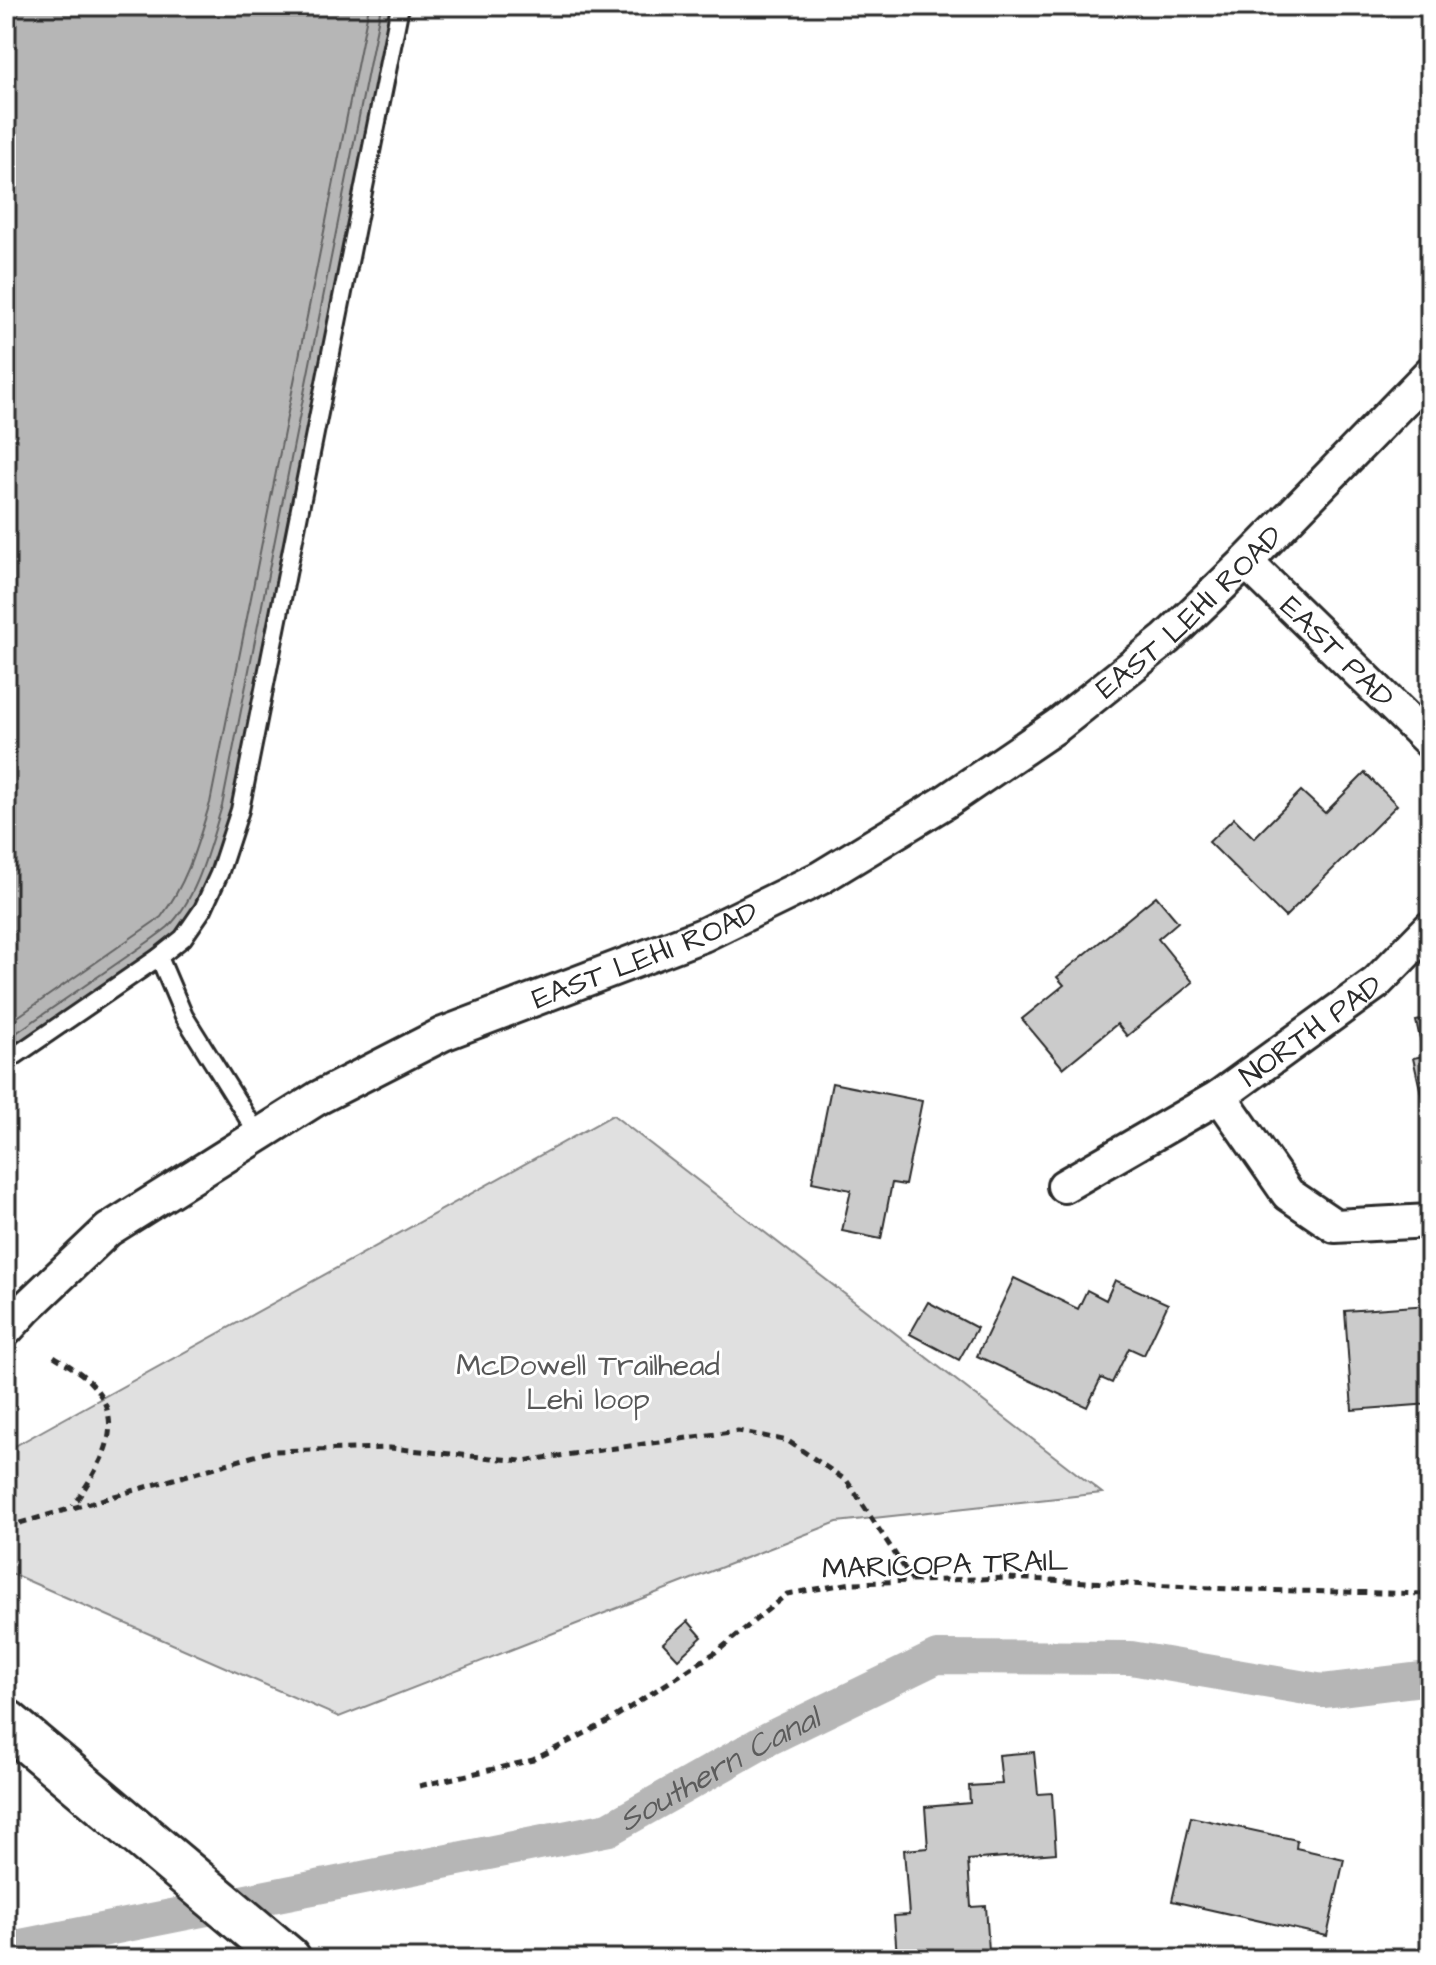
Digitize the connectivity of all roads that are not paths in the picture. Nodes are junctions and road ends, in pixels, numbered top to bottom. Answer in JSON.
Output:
{"nodes":[{"id":1,"x":400,"y":6,"type":"edge"},
{"id":2,"x":1430,"y":373,"type":"edge"},
{"id":3,"x":1246,"y":562,"type":"junction"},
{"id":4,"x":1430,"y":742,"type":"edge"},
{"id":5,"x":1430,"y":928,"type":"edge"},
{"id":6,"x":159,"y":957,"type":"junction"},
{"id":7,"x":6,"y":1062,"type":"edge"},
{"id":8,"x":1220,"y":1096,"type":"junction"},
{"id":9,"x":259,"y":1136,"type":"junction"},
{"id":10,"x":1064,"y":1186,"type":"dead end"},
{"id":11,"x":1430,"y":1221,"type":"edge"},
{"id":12,"x":6,"y":1330,"type":"edge"},
{"id":13,"x":6,"y":1722,"type":"edge"},
{"id":14,"x":288,"y":1959,"type":"edge"}],
"edges":[{"from":1,"to":6,"type":"lane"},
{"from":2,"to":3,"type":"street","name":"EAST LEHI ROAD"},
{"from":3,"to":4,"type":"street","name":"EAST PAD"},
{"from":3,"to":9,"type":"street","name":"EAST LEHI ROAD"},
{"from":5,"to":8,"type":"street","name":"NORTH PAD"},
{"from":6,"to":7,"type":"lane"},
{"from":6,"to":9,"type":"lane"},
{"from":8,"to":10,"type":"street","name":"NORTH PAD"},
{"from":8,"to":11,"type":"street","name":"NORTH PAD"},
{"from":9,"to":12,"type":"street","name":"EAST LEHI ROAD"},
{"from":13,"to":14,"type":"main road"}]}
